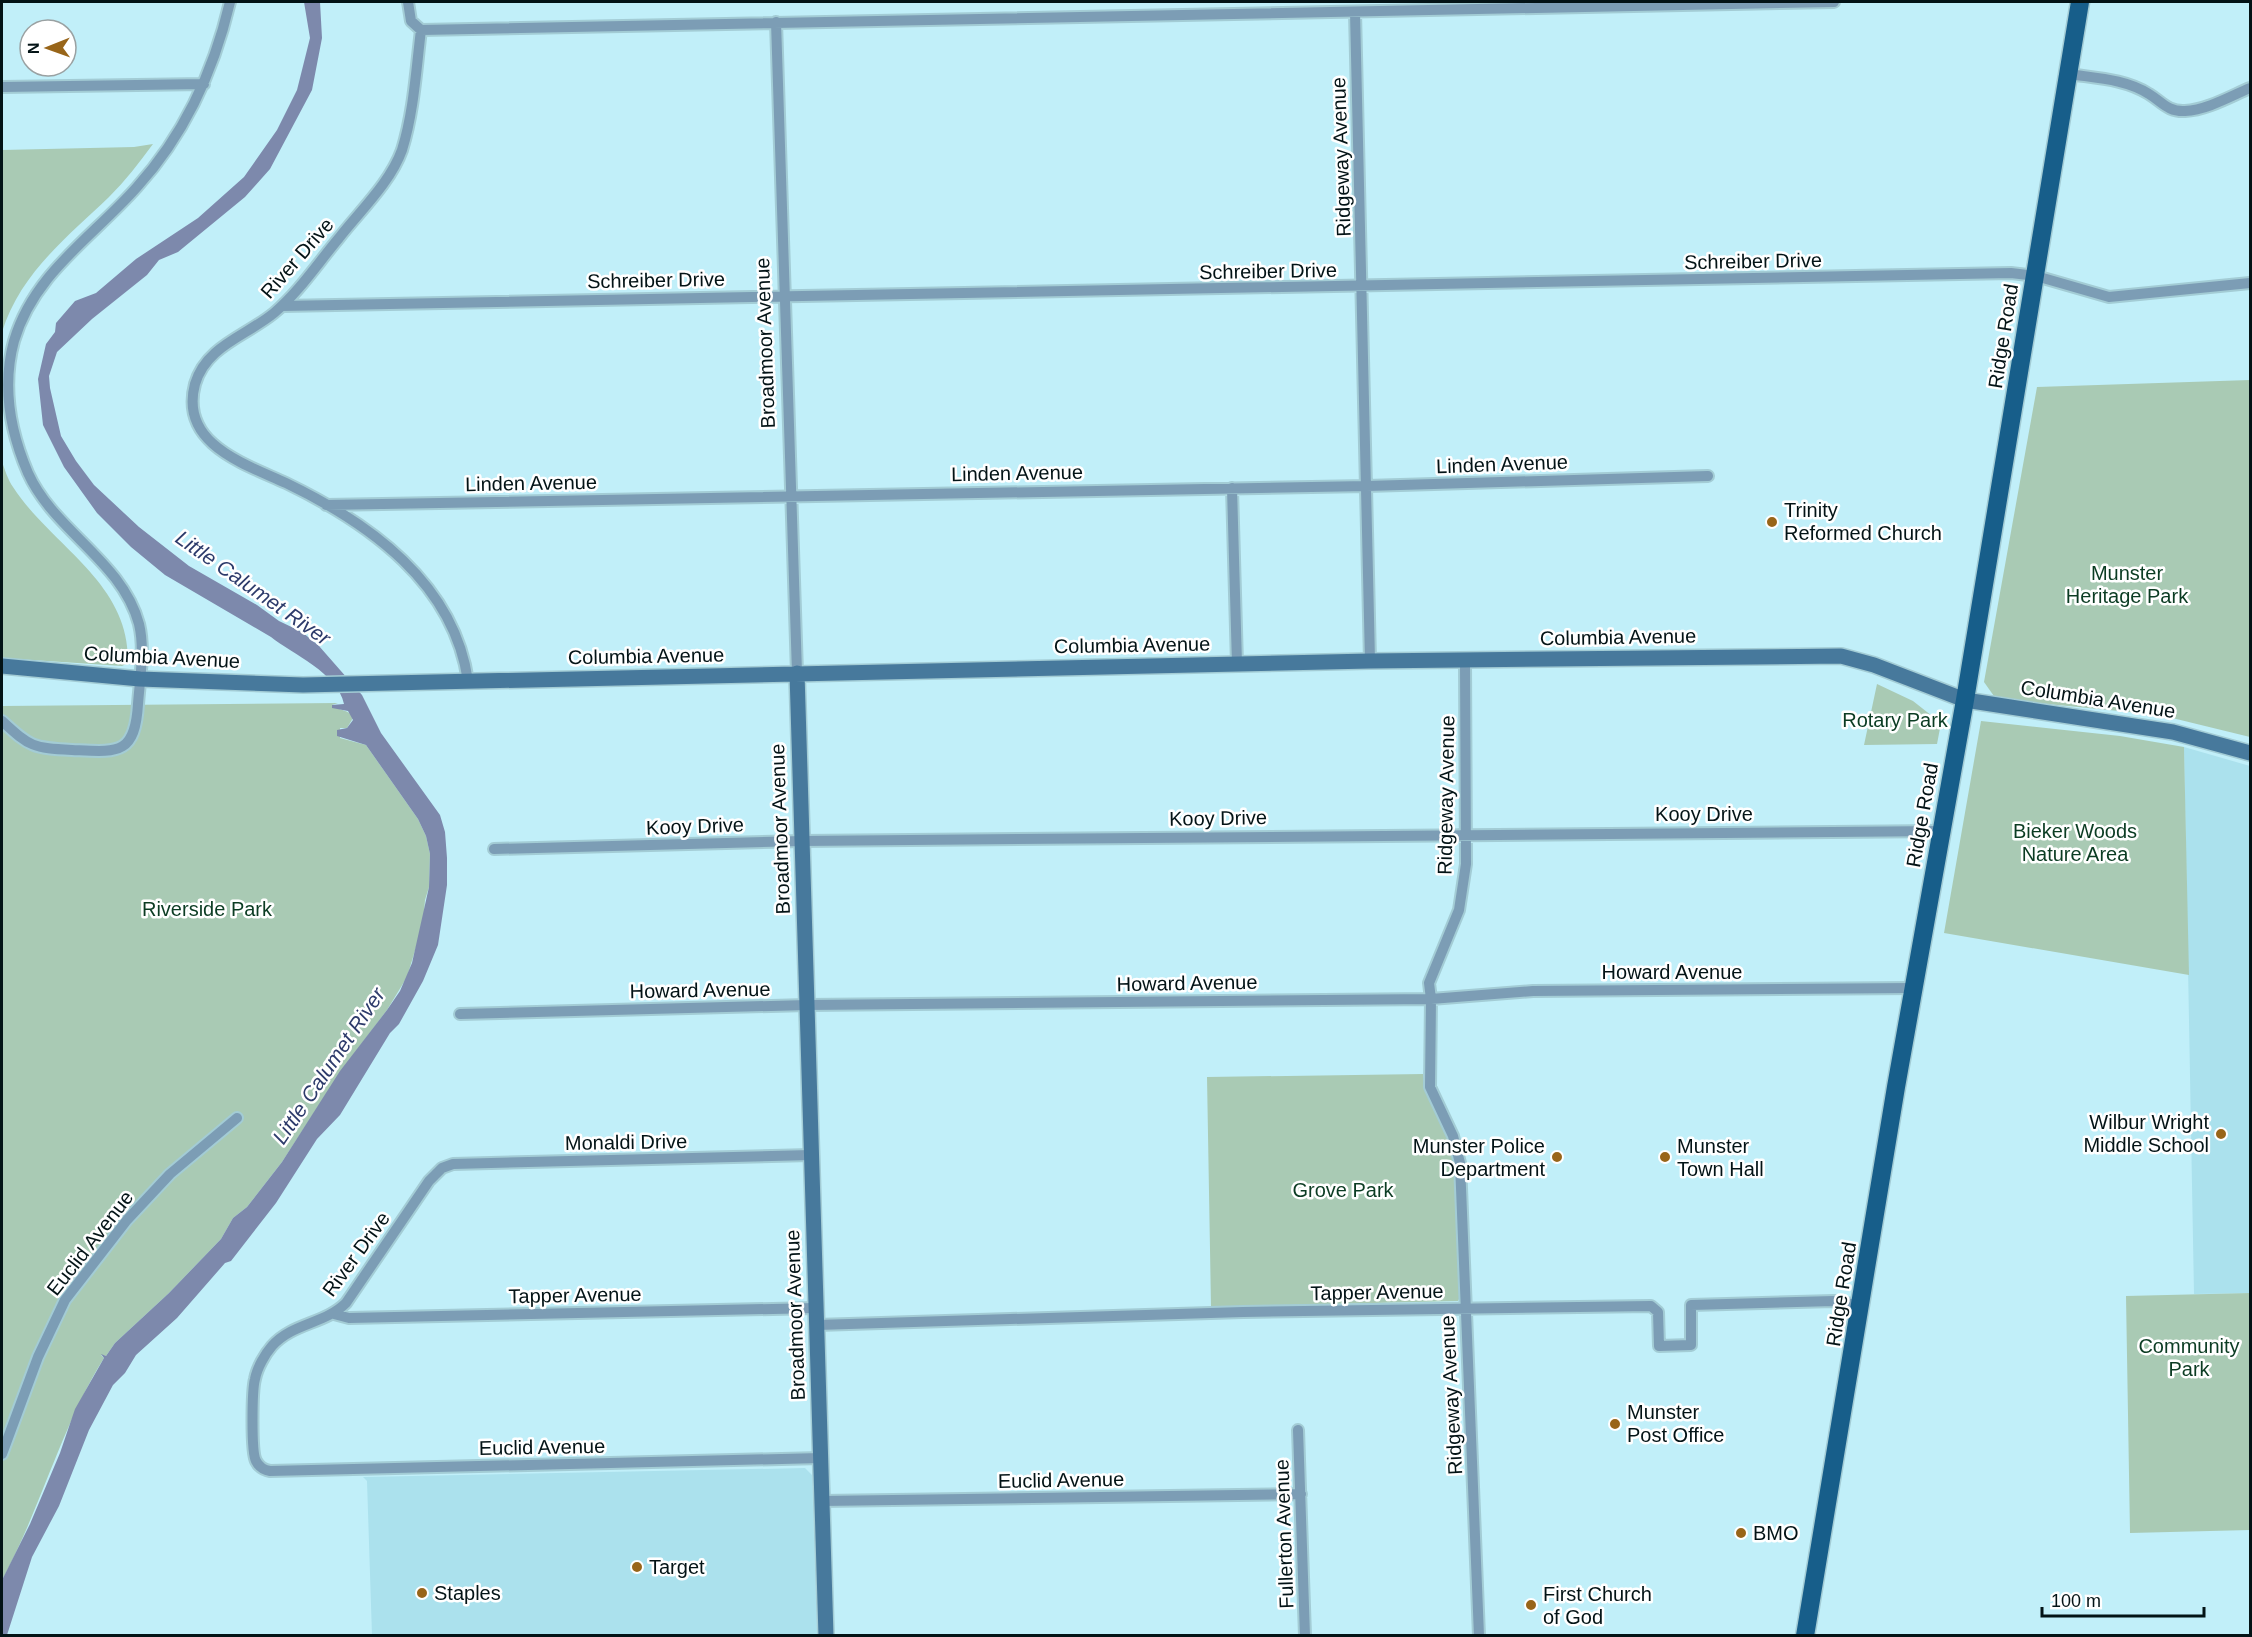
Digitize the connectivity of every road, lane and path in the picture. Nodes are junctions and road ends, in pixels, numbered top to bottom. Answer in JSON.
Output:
{"nodes":[{"id":1,"x":230,"y":2,"type":"edge"},
{"id":2,"x":408,"y":2,"type":"edge"},
{"id":3,"x":1834,"y":2,"type":"edge"},
{"id":4,"x":2080,"y":2,"type":"edge"},
{"id":5,"x":1440,"y":6,"type":"edge"},
{"id":6,"x":1355,"y":12,"type":"junction"},
{"id":7,"x":776,"y":22,"type":"junction"},
{"id":8,"x":421,"y":30,"type":"junction"},
{"id":9,"x":2069,"y":74,"type":"junction"},
{"id":10,"x":204,"y":84,"type":"junction"},
{"id":11,"x":2,"y":87,"type":"edge"},
{"id":12,"x":2250,"y":88,"type":"edge"},
{"id":13,"x":2036,"y":276,"type":"junction"},
{"id":14,"x":2250,"y":283,"type":"edge"},
{"id":15,"x":1363,"y":287,"type":"junction"},
{"id":16,"x":786,"y":296,"type":"junction"},
{"id":17,"x":282,"y":306,"type":"junction"},
{"id":18,"x":1707,"y":476,"type":"dead end"},
{"id":19,"x":1367,"y":486,"type":"junction"},
{"id":20,"x":1232,"y":488,"type":"junction"},
{"id":21,"x":790,"y":495,"type":"junction"},
{"id":22,"x":326,"y":505,"type":"junction"},
{"id":23,"x":1370,"y":661,"type":"junction"},
{"id":24,"x":1465,"y":662,"type":"junction"},
{"id":25,"x":1237,"y":664,"type":"junction"},
{"id":26,"x":2,"y":666,"type":"edge"},
{"id":27,"x":797,"y":674,"type":"junction"},
{"id":28,"x":140,"y":679,"type":"junction"},
{"id":29,"x":468,"y":681,"type":"junction"},
{"id":30,"x":1965,"y":700,"type":"junction"},
{"id":31,"x":2,"y":721,"type":"edge"},
{"id":32,"x":2250,"y":753,"type":"edge"},
{"id":33,"x":1942,"y":831,"type":"junction"},
{"id":34,"x":1464,"y":833,"type":"junction"},
{"id":35,"x":802,"y":841,"type":"junction"},
{"id":36,"x":494,"y":849,"type":"dead end"},
{"id":37,"x":1914,"y":988,"type":"junction"},
{"id":38,"x":1431,"y":999,"type":"junction"},
{"id":39,"x":807,"y":1005,"type":"junction"},
{"id":40,"x":460,"y":1014,"type":"dead end"},
{"id":41,"x":237,"y":1118,"type":"dead end"},
{"id":42,"x":811,"y":1155,"type":"junction"},
{"id":43,"x":442,"y":1168,"type":"joint"},
{"id":44,"x":1862,"y":1306,"type":"junction"},
{"id":45,"x":816,"y":1308,"type":"junction"},
{"id":46,"x":1465,"y":1309,"type":"junction"},
{"id":47,"x":334,"y":1314,"type":"junction"},
{"id":48,"x":817,"y":1325,"type":"junction"},
{"id":49,"x":1298,"y":1430,"type":"dead end"},
{"id":50,"x":2,"y":1454,"type":"edge"},
{"id":51,"x":821,"y":1458,"type":"junction"},
{"id":52,"x":264,"y":1470,"type":"joint"},
{"id":53,"x":1301,"y":1494,"type":"junction"},
{"id":54,"x":822,"y":1501,"type":"junction"},
{"id":55,"x":826,"y":1635,"type":"edge"},
{"id":56,"x":1305,"y":1635,"type":"edge"},
{"id":57,"x":1479,"y":1635,"type":"edge"},
{"id":58,"x":1805,"y":1635,"type":"edge"}],
"edges":[{"from":1,"to":10,"type":"street"},
{"from":2,"to":8,"type":"street"},
{"from":3,"to":5,"type":"street"},
{"from":4,"to":9,"type":"main road","name":"Ridge Road"},
{"from":5,"to":6,"type":"street"},
{"from":6,"to":7,"type":"street"},
{"from":6,"to":15,"type":"street","name":"Ridgeway Avenue"},
{"from":7,"to":8,"type":"street"},
{"from":7,"to":16,"type":"street","name":"Broadmoor Avenue"},
{"from":8,"to":17,"type":"street","name":"River Drive"},
{"from":9,"to":12,"type":"street"},
{"from":9,"to":13,"type":"main road","name":"Ridge Road"},
{"from":10,"to":11,"type":"street"},
{"from":10,"to":28,"type":"street"},
{"from":13,"to":14,"type":"street","name":"Schreiber Drive"},
{"from":13,"to":15,"type":"street","name":"Schreiber Drive"},
{"from":13,"to":30,"type":"main road","name":"Ridge Road"},
{"from":15,"to":16,"type":"street","name":"Schreiber Drive"},
{"from":15,"to":19,"type":"street","name":"Ridgeway Avenue"},
{"from":16,"to":17,"type":"street","name":"Schreiber Drive"},
{"from":16,"to":21,"type":"street","name":"Broadmoor Avenue"},
{"from":17,"to":22,"type":"street","name":"River Drive"},
{"from":18,"to":19,"type":"street","name":"Linden Avenue"},
{"from":19,"to":20,"type":"street","name":"Linden Avenue"},
{"from":19,"to":23,"type":"street","name":"Ridgeway Avenue"},
{"from":20,"to":21,"type":"street","name":"Linden Avenue"},
{"from":20,"to":25,"type":"street"},
{"from":21,"to":22,"type":"street","name":"Linden Avenue"},
{"from":21,"to":27,"type":"street","name":"Broadmoor Avenue"},
{"from":22,"to":29,"type":"street","name":"River Drive"},
{"from":23,"to":24,"type":"street","name":"Columbia Avenue"},
{"from":23,"to":25,"type":"street","name":"Columbia Avenue"},
{"from":24,"to":30,"type":"street","name":"Columbia Avenue"},
{"from":24,"to":34,"type":"street","name":"Ridgeway Avenue"},
{"from":25,"to":27,"type":"street","name":"Columbia Avenue"},
{"from":26,"to":28,"type":"street","name":"Columbia Avenue"},
{"from":27,"to":29,"type":"street","name":"Columbia Avenue"},
{"from":27,"to":35,"type":"street","name":"Broadmoor Avenue"},
{"from":28,"to":29,"type":"street","name":"Columbia Avenue"},
{"from":28,"to":31,"type":"street"},
{"from":30,"to":32,"type":"street","name":"Columbia Avenue"},
{"from":30,"to":33,"type":"main road","name":"Ridge Road"},
{"from":33,"to":34,"type":"street","name":"Kooy Drive"},
{"from":33,"to":37,"type":"main road","name":"Ridge Road"},
{"from":34,"to":35,"type":"street","name":"Kooy Drive"},
{"from":34,"to":38,"type":"street","name":"Ridgeway Avenue"},
{"from":35,"to":36,"type":"street","name":"Kooy Drive"},
{"from":35,"to":39,"type":"street","name":"Broadmoor Avenue"},
{"from":37,"to":38,"type":"street","name":"Howard Avenue"},
{"from":37,"to":44,"type":"main road","name":"Ridge Road"},
{"from":38,"to":39,"type":"street","name":"Howard Avenue"},
{"from":38,"to":46,"type":"street","name":"Ridgeway Avenue"},
{"from":39,"to":40,"type":"street","name":"Howard Avenue"},
{"from":39,"to":42,"type":"street","name":"Broadmoor Avenue"},
{"from":41,"to":50,"type":"street","name":"Euclid Avenue"},
{"from":42,"to":43,"type":"street","name":"Monaldi Drive"},
{"from":42,"to":45,"type":"street","name":"Broadmoor Avenue"},
{"from":43,"to":47,"type":"street","name":"River Drive"},
{"from":44,"to":46,"type":"street","name":"Tapper Avenue"},
{"from":44,"to":58,"type":"main road","name":"Ridge Road"},
{"from":45,"to":47,"type":"street","name":"Tapper Avenue"},
{"from":45,"to":48,"type":"street","name":"Broadmoor Avenue"},
{"from":46,"to":48,"type":"street","name":"Tapper Avenue"},
{"from":46,"to":57,"type":"street","name":"Ridgeway Avenue"},
{"from":47,"to":52,"type":"street","name":"River Drive"},
{"from":48,"to":51,"type":"street","name":"Broadmoor Avenue"},
{"from":49,"to":53,"type":"street","name":"Fullerton Avenue"},
{"from":51,"to":52,"type":"street","name":"Euclid Avenue"},
{"from":51,"to":54,"type":"street","name":"Broadmoor Avenue"},
{"from":53,"to":54,"type":"street","name":"Euclid Avenue"},
{"from":53,"to":56,"type":"street","name":"Fullerton Avenue"},
{"from":54,"to":55,"type":"street","name":"Broadmoor Avenue"}]}
